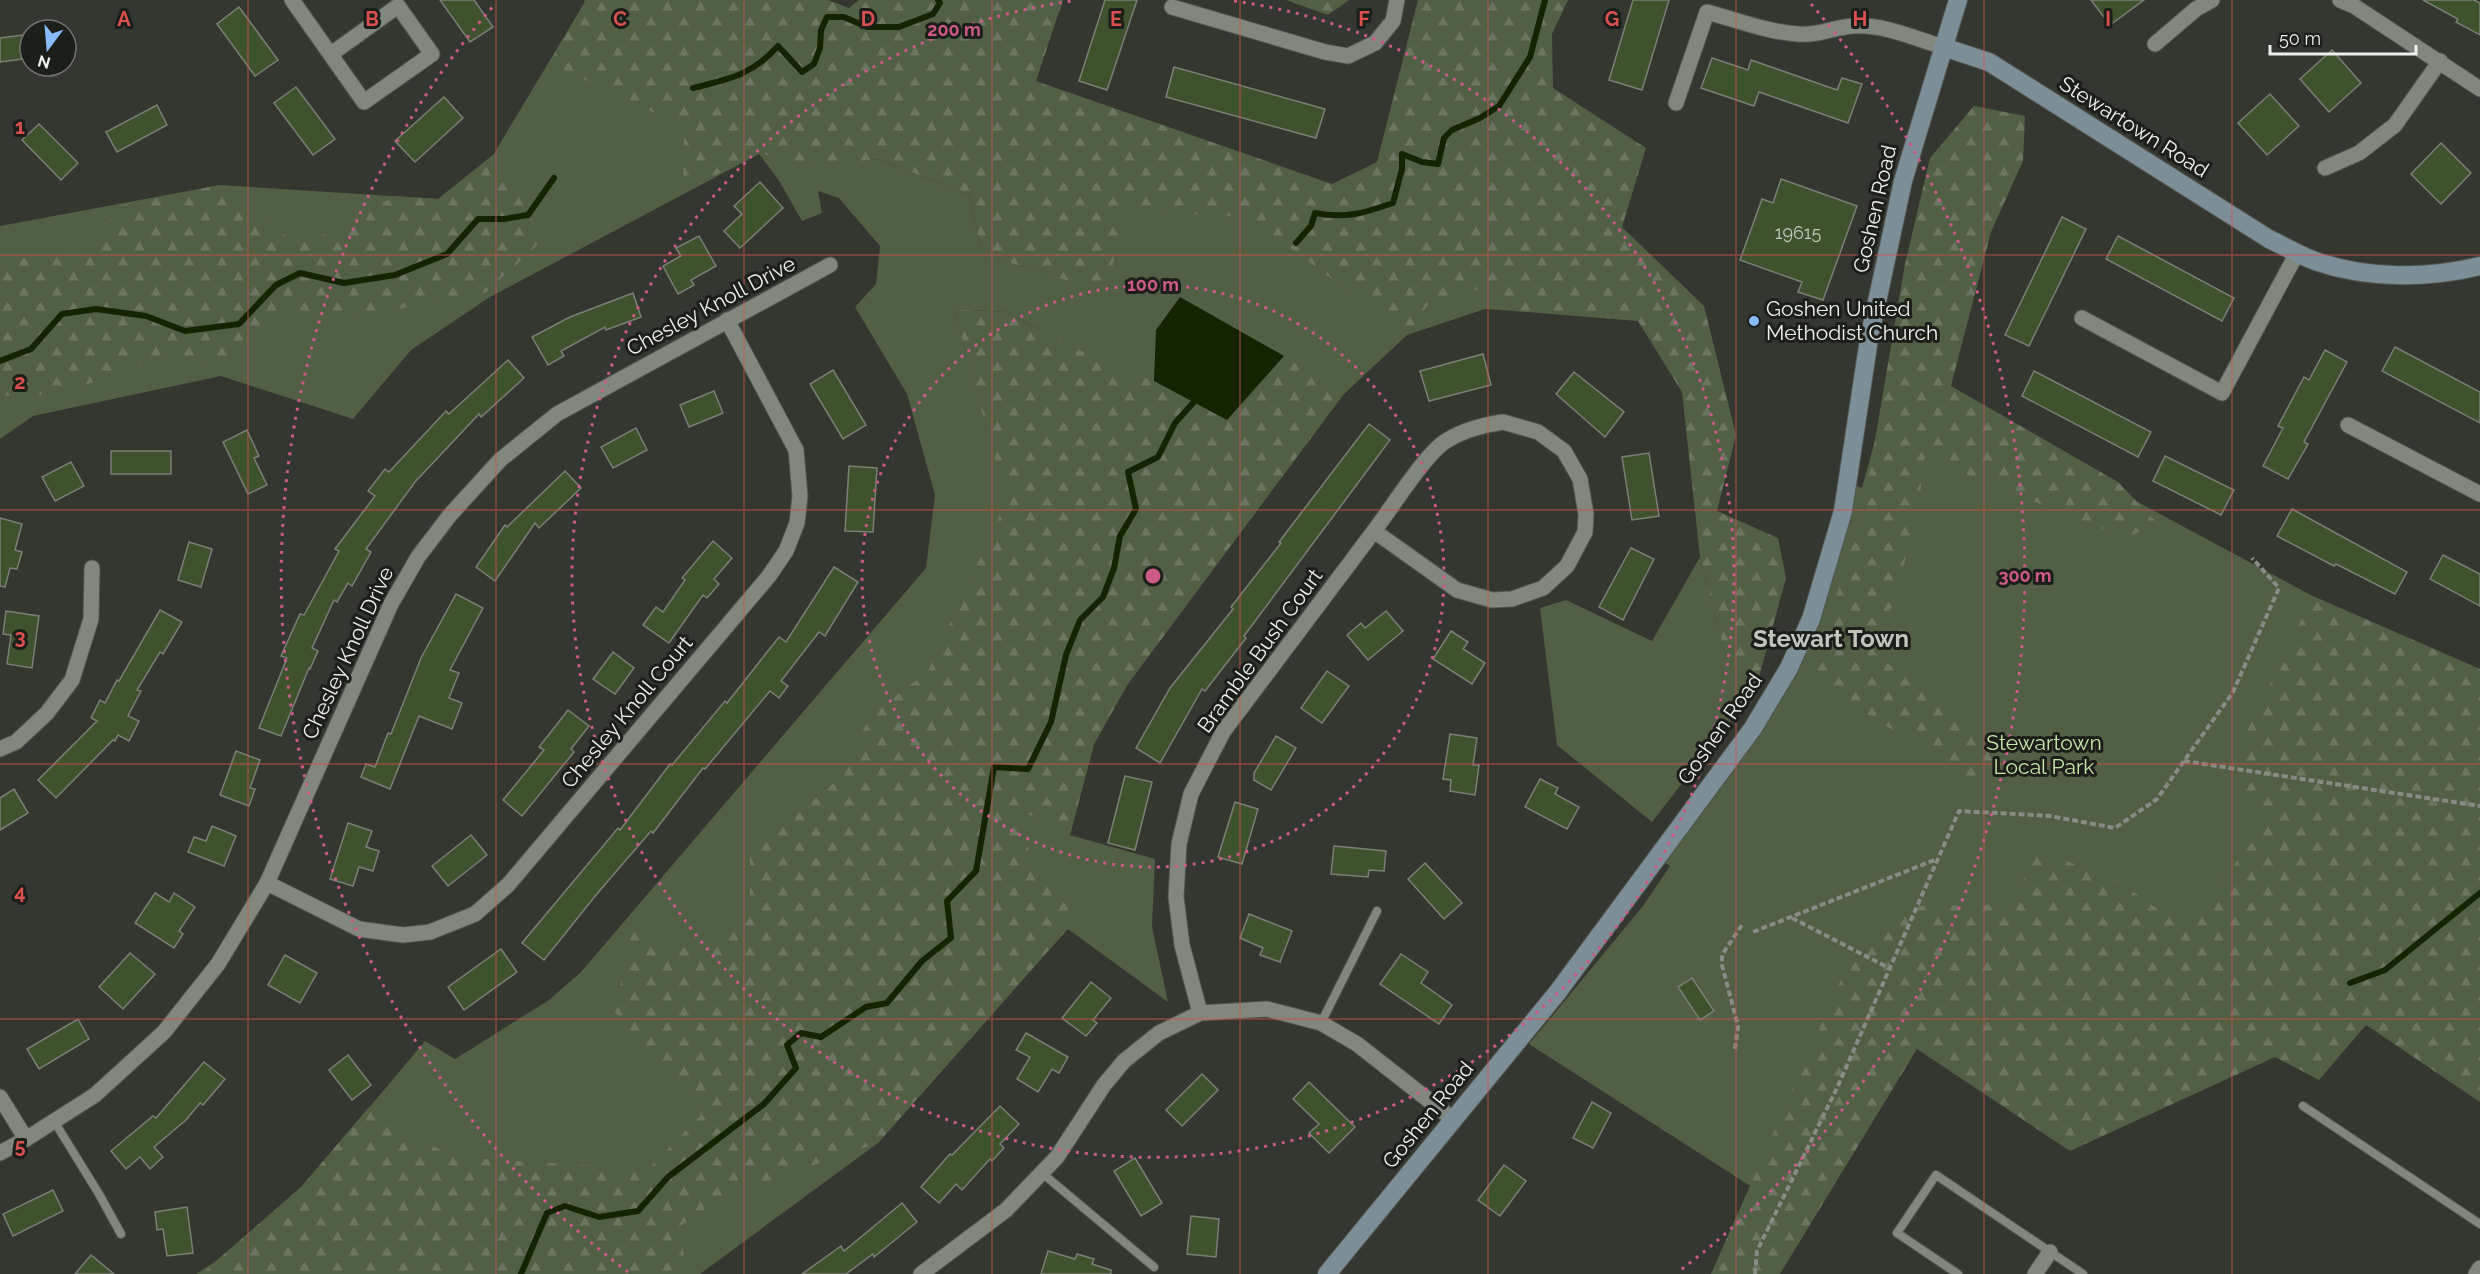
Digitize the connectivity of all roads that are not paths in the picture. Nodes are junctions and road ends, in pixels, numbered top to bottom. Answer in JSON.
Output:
{"nodes":[{"id":1,"x":292,"y":0,"type":"edge"},
{"id":2,"x":1397,"y":0,"type":"edge"},
{"id":3,"x":1958,"y":0,"type":"edge"},
{"id":4,"x":2212,"y":0,"type":"edge"},
{"id":5,"x":2340,"y":0,"type":"edge"},
{"id":6,"x":1709,"y":6,"type":"edge"},
{"id":7,"x":1172,"y":7,"type":"dead end"},
{"id":8,"x":2155,"y":44,"type":"dead end"},
{"id":9,"x":1943,"y":47,"type":"junction"},
{"id":10,"x":331,"y":54,"type":"junction"},
{"id":11,"x":2440,"y":61,"type":"junction"},
{"id":12,"x":2480,"y":89,"type":"edge"},
{"id":13,"x":1676,"y":103,"type":"dead end"},
{"id":14,"x":2325,"y":168,"type":"dead end"},
{"id":15,"x":2297,"y":253,"type":"junction"},
{"id":16,"x":830,"y":266,"type":"dead end"},
{"id":17,"x":2480,"y":266,"type":"edge"},
{"id":18,"x":2082,"y":318,"type":"dead end"},
{"id":19,"x":727,"y":320,"type":"junction"},
{"id":20,"x":2348,"y":425,"type":"dead end"},
{"id":21,"x":2480,"y":494,"type":"edge"},
{"id":22,"x":1374,"y":531,"type":"junction"},
{"id":23,"x":92,"y":568,"type":"dead end"},
{"id":24,"x":0,"y":749,"type":"edge"},
{"id":25,"x":267,"y":883,"type":"junction"},
{"id":26,"x":1377,"y":912,"type":"dead end"},
{"id":27,"x":1200,"y":1013,"type":"junction"},
{"id":28,"x":1321,"y":1023,"type":"junction"},
{"id":29,"x":0,"y":1097,"type":"edge"},
{"id":30,"x":2303,"y":1106,"type":"dead end"},
{"id":31,"x":1454,"y":1120,"type":"junction"},
{"id":32,"x":54,"y":1121,"type":"junction"},
{"id":33,"x":26,"y":1140,"type":"junction"},
{"id":34,"x":0,"y":1153,"type":"edge"},
{"id":35,"x":1042,"y":1173,"type":"junction"},
{"id":36,"x":2480,"y":1224,"type":"edge"},
{"id":37,"x":121,"y":1234,"type":"dead end"},
{"id":38,"x":2050,"y":1252,"type":"junction"},
{"id":39,"x":1154,"y":1267,"type":"dead end"},
{"id":40,"x":2480,"y":1268,"type":"edge"},
{"id":41,"x":921,"y":1274,"type":"edge"},
{"id":42,"x":1327,"y":1274,"type":"edge"},
{"id":43,"x":1958,"y":1274,"type":"edge"},
{"id":44,"x":2035,"y":1274,"type":"edge"},
{"id":45,"x":2083,"y":1274,"type":"edge"},
{"id":46,"x":2476,"y":1274,"type":"edge"}],
"edges":[{"from":1,"to":10,"type":"street"},
{"from":2,"to":7,"type":"street"},
{"from":3,"to":9,"type":"street","name":"Goshen Road"},
{"from":4,"to":8,"type":"street"},
{"from":5,"to":11,"type":"street"},
{"from":6,"to":9,"type":"street"},
{"from":6,"to":13,"type":"street"},
{"from":9,"to":15,"type":"street","name":"Stewartown Road"},
{"from":9,"to":31,"type":"street","name":"Goshen Road"},
{"from":10,"to":10,"type":"street"},
{"from":11,"to":12,"type":"street"},
{"from":11,"to":14,"type":"street"},
{"from":15,"to":17,"type":"street","name":"Stewartown Road"},
{"from":15,"to":18,"type":"street"},
{"from":16,"to":19,"type":"street","name":"Chesley Knoll Drive"},
{"from":19,"to":25,"type":"street","name":"Chesley Knoll Drive"},
{"from":19,"to":25,"type":"street","name":"Chesley Knoll Court"},
{"from":20,"to":21,"type":"street"},
{"from":22,"to":22,"type":"street","name":"Bramble Bush Court"},
{"from":22,"to":27,"type":"street","name":"Bramble Bush Court"},
{"from":23,"to":24,"type":"street"},
{"from":25,"to":32,"type":"street","name":"Chesley Knoll Drive"},
{"from":26,"to":28,"type":"lane"},
{"from":27,"to":28,"type":"street"},
{"from":27,"to":35,"type":"street"},
{"from":28,"to":31,"type":"street"},
{"from":29,"to":33,"type":"street"},
{"from":30,"to":36,"type":"lane"},
{"from":31,"to":42,"type":"street","name":"Goshen Road"},
{"from":32,"to":33,"type":"street","name":"Chesley Knoll Drive"},
{"from":32,"to":37,"type":"lane"},
{"from":33,"to":34,"type":"street","name":"Chesley Knoll Drive"},
{"from":35,"to":39,"type":"lane"},
{"from":35,"to":41,"type":"street"},
{"from":38,"to":43,"type":"lane"},
{"from":38,"to":44,"type":"street"},
{"from":38,"to":45,"type":"lane"},
{"from":40,"to":46,"type":"street"}]}
